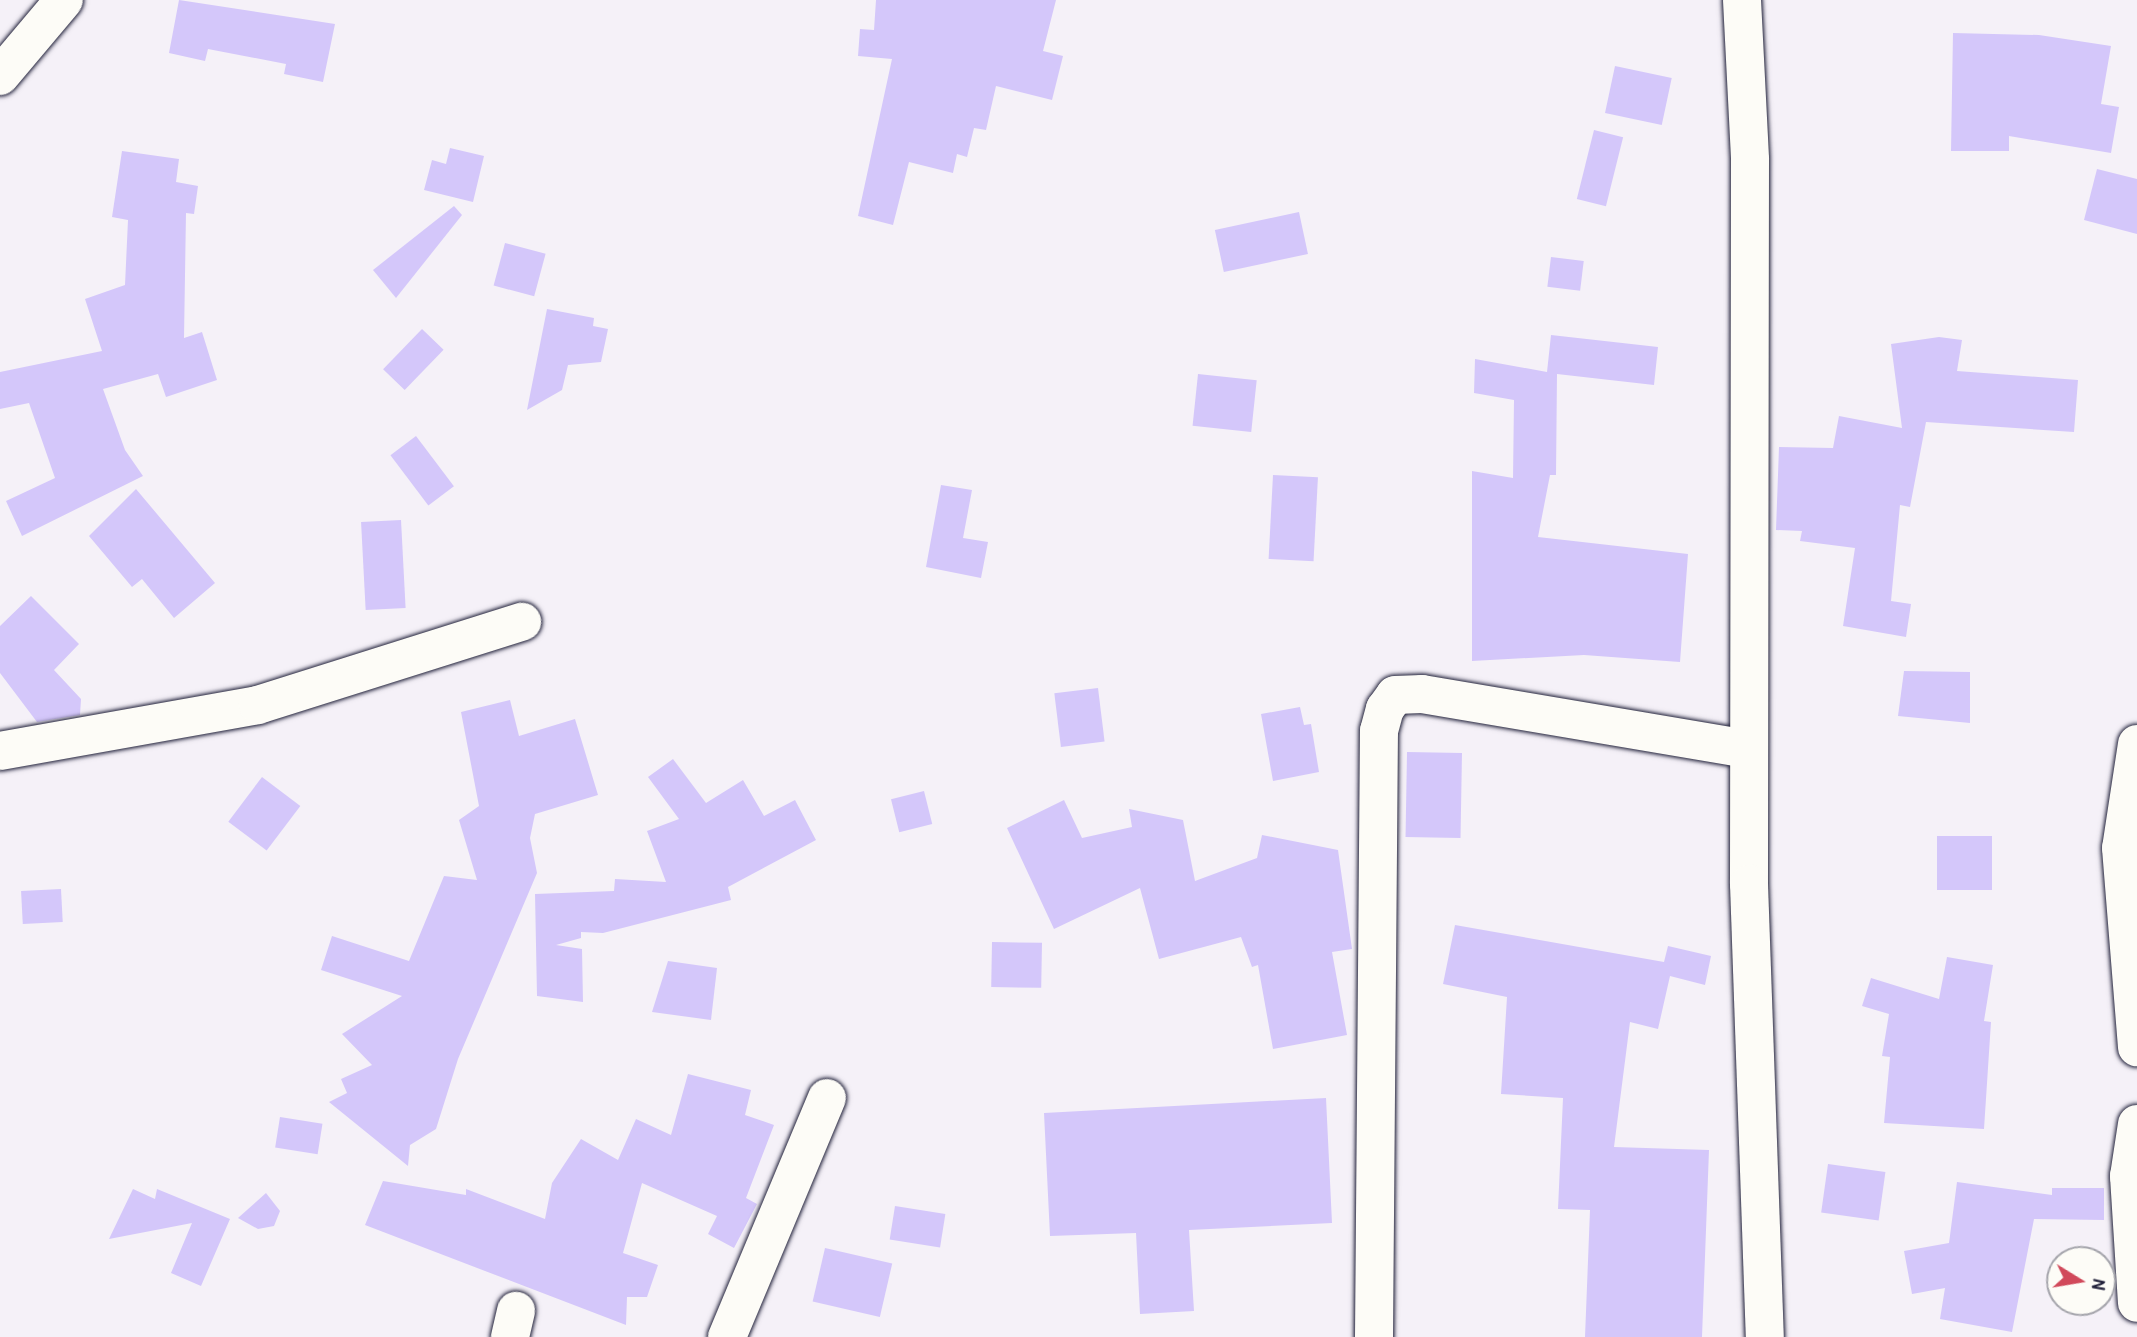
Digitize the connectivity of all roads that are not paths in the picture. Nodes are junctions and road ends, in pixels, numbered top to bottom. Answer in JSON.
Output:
{"nodes":[{"id":1,"x":64,"y":0,"type":"edge"},
{"id":2,"x":1742,"y":0,"type":"edge"},
{"id":3,"x":0,"y":76,"type":"edge"},
{"id":4,"x":522,"y":622,"type":"dead end"},
{"id":5,"x":2137,"y":744,"type":"edge"},
{"id":6,"x":1747,"y":749,"type":"junction"},
{"id":7,"x":0,"y":751,"type":"edge"},
{"id":8,"x":2137,"y":1047,"type":"edge"},
{"id":9,"x":827,"y":1098,"type":"dead end"},
{"id":10,"x":2137,"y":1124,"type":"edge"},
{"id":11,"x":2137,"y":1303,"type":"edge"},
{"id":12,"x":727,"y":1337,"type":"edge"},
{"id":13,"x":1374,"y":1337,"type":"edge"},
{"id":14,"x":1765,"y":1337,"type":"edge"}],
"edges":[{"from":1,"to":3,"type":"street"},
{"from":2,"to":6,"type":"street"},
{"from":4,"to":7,"type":"street"},
{"from":5,"to":8,"type":"street"},
{"from":6,"to":13,"type":"street"},
{"from":6,"to":14,"type":"street"},
{"from":9,"to":12,"type":"street"},
{"from":10,"to":11,"type":"street"}]}
